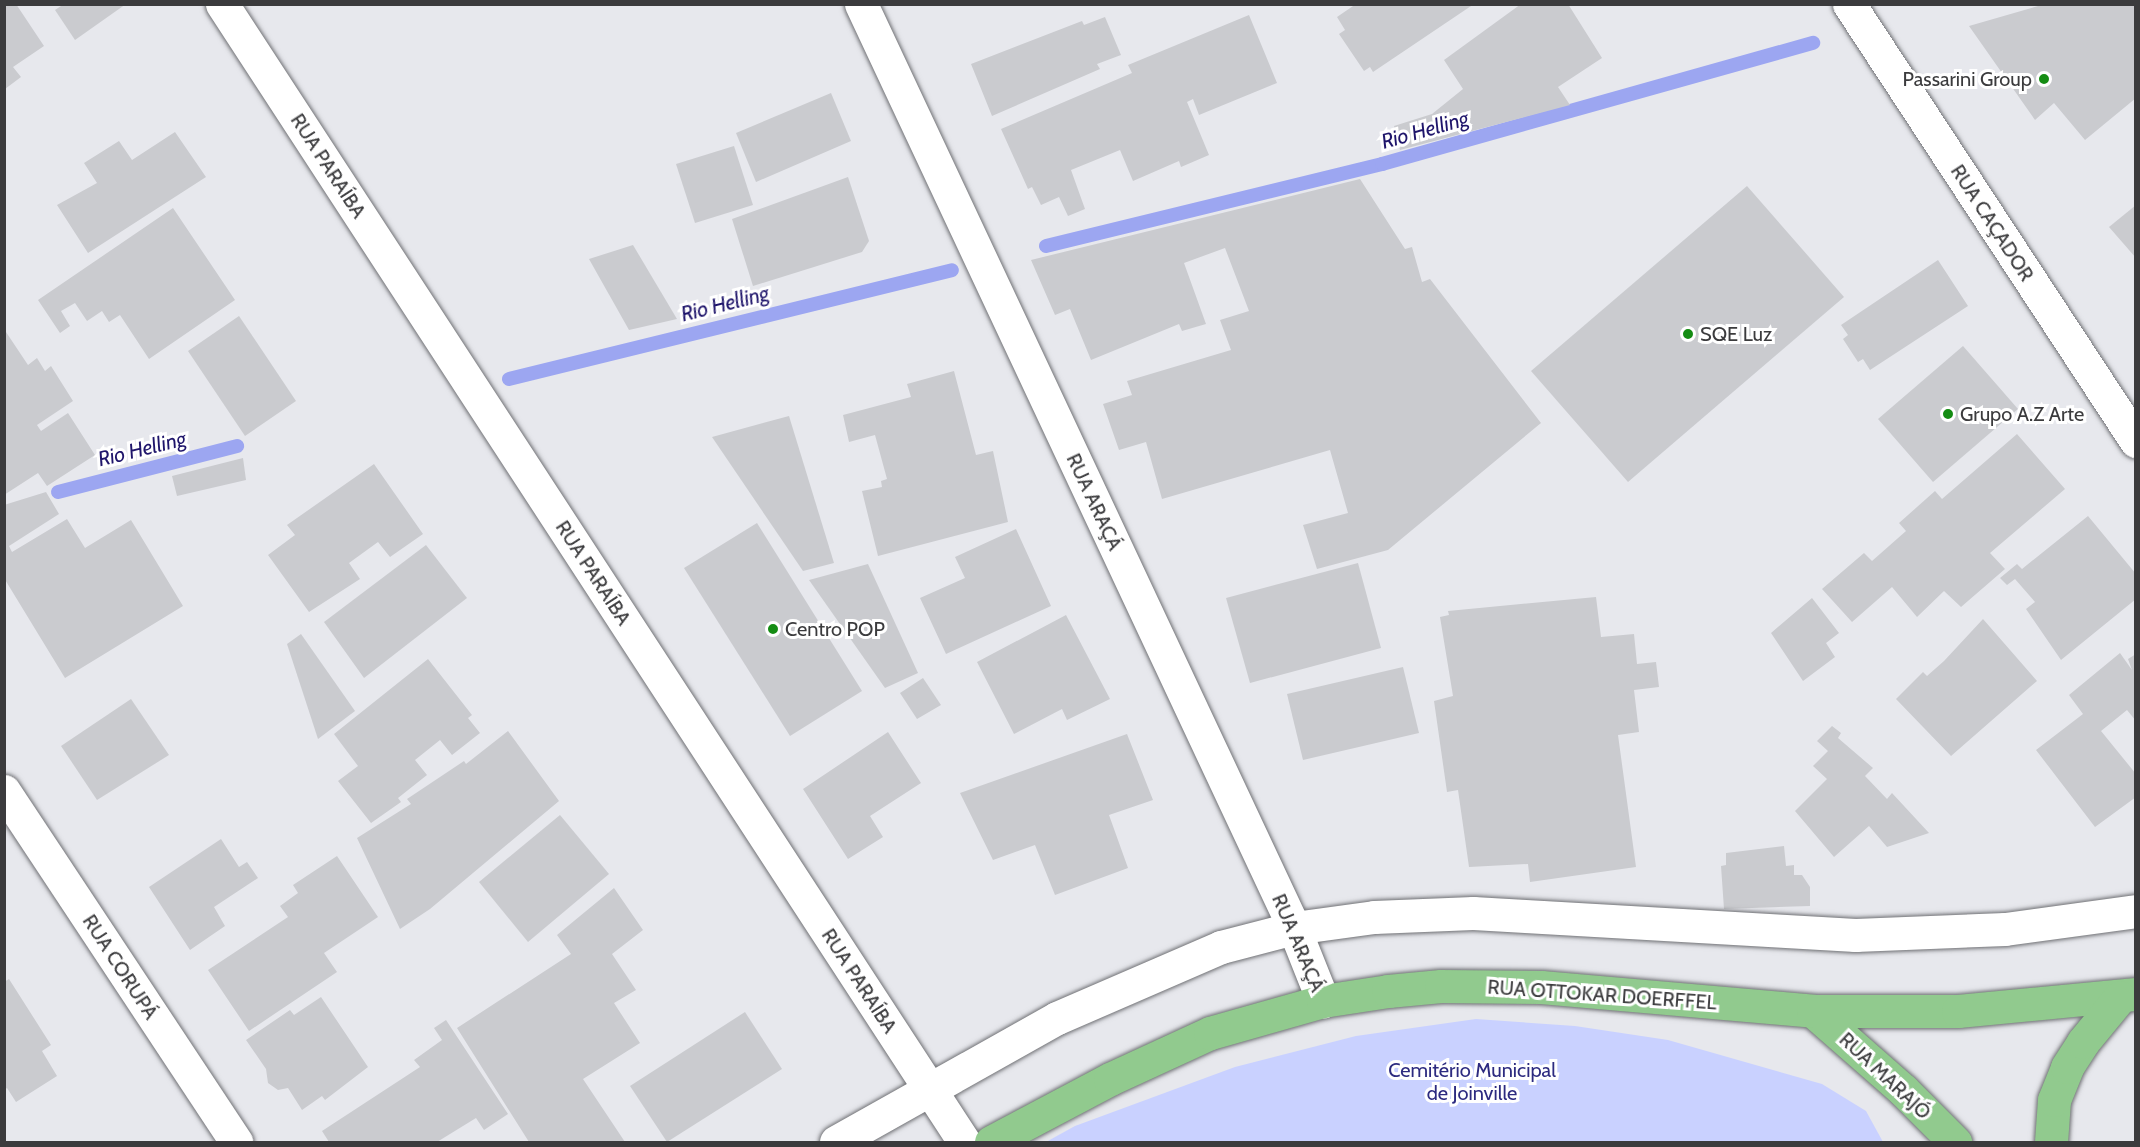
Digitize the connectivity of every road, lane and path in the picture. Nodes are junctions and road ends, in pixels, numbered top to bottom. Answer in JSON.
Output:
{"nodes":[{"id":1,"x":222,"y":4,"type":"edge"},
{"id":2,"x":861,"y":4,"type":"edge"},
{"id":3,"x":1849,"y":4,"type":"edge"},
{"id":4,"x":2136,"y":441,"type":"edge"},
{"id":5,"x":4,"y":791,"type":"edge"},
{"id":6,"x":2136,"y":911,"type":"edge"},
{"id":7,"x":1294,"y":928,"type":"junction"},
{"id":8,"x":2128,"y":996,"type":"edge"},
{"id":9,"x":1323,"y":1001,"type":"junction"},
{"id":10,"x":1813,"y":1011,"type":"junction"},
{"id":11,"x":929,"y":1088,"type":"junction"},
{"id":12,"x":236,"y":1143,"type":"edge"},
{"id":13,"x":836,"y":1143,"type":"edge"},
{"id":14,"x":964,"y":1143,"type":"edge"},
{"id":15,"x":991,"y":1143,"type":"edge"},
{"id":16,"x":1955,"y":1143,"type":"edge"},
{"id":17,"x":2051,"y":1143,"type":"edge"}],
"edges":[{"from":1,"to":11,"type":"street","name":"RUA PARAÍBA"},
{"from":2,"to":7,"type":"street","name":"RUA ARAÇÁ"},
{"from":3,"to":4,"type":"street","name":"RUA CAÇADOR"},
{"from":5,"to":12,"type":"street","name":"RUA CORUPÁ"},
{"from":6,"to":7,"type":"street"},
{"from":7,"to":9,"type":"street","name":"RUA ARAÇÁ"},
{"from":7,"to":11,"type":"street"},
{"from":8,"to":10,"type":"main road","name":"RUA OTTOKAR DOERFFEL"},
{"from":8,"to":17,"type":"main road"},
{"from":9,"to":10,"type":"main road","name":"RUA OTTOKAR DOERFFEL"},
{"from":9,"to":15,"type":"main road","name":"RUA OTTOKAR DOERFFEL"},
{"from":10,"to":16,"type":"main road","name":"RUA MARAJÓ"},
{"from":11,"to":13,"type":"street"},
{"from":11,"to":14,"type":"street","name":"RUA PARAÍBA"}]}
